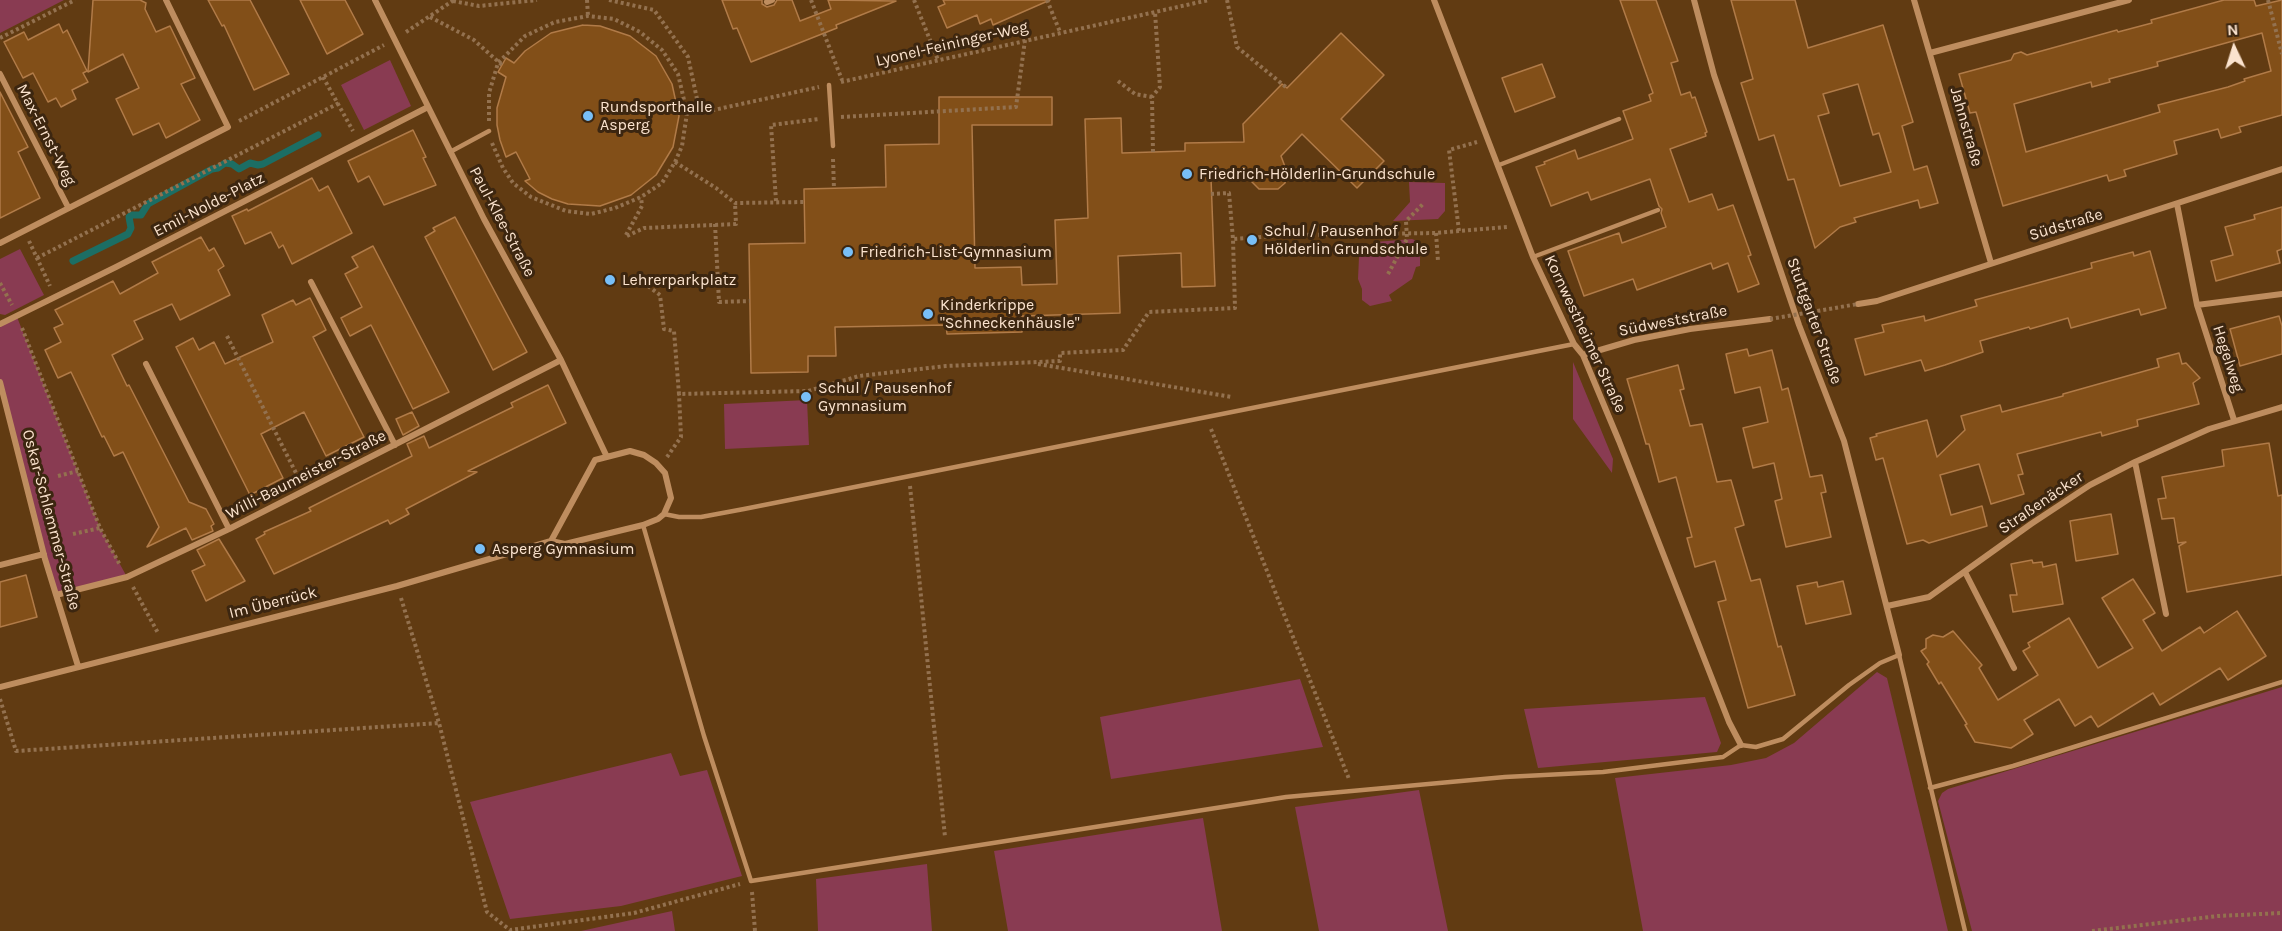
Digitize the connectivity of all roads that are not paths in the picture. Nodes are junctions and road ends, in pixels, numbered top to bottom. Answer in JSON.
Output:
{"nodes":[{"id":1,"x":166,"y":0,"type":"edge"},
{"id":2,"x":375,"y":0,"type":"edge"},
{"id":3,"x":1434,"y":0,"type":"edge"},
{"id":4,"x":1694,"y":0,"type":"edge"},
{"id":5,"x":1914,"y":0,"type":"edge"},
{"id":6,"x":2129,"y":0,"type":"edge"},
{"id":7,"x":1930,"y":53,"type":"junction"},
{"id":8,"x":0,"y":74,"type":"edge"},
{"id":9,"x":829,"y":84,"type":"road end"},
{"id":10,"x":428,"y":107,"type":"junction"},
{"id":11,"x":1619,"y":119,"type":"dead end"},
{"id":12,"x":489,"y":131,"type":"road end"},
{"id":13,"x":833,"y":146,"type":"road end"},
{"id":14,"x":450,"y":152,"type":"junction"},
{"id":15,"x":1499,"y":165,"type":"junction"},
{"id":16,"x":2282,"y":169,"type":"edge"},
{"id":17,"x":2177,"y":204,"type":"junction"},
{"id":18,"x":68,"y":207,"type":"junction"},
{"id":19,"x":1658,"y":210,"type":"dead end"},
{"id":20,"x":0,"y":243,"type":"edge"},
{"id":21,"x":1533,"y":257,"type":"junction"},
{"id":22,"x":1991,"y":263,"type":"junction"},
{"id":23,"x":311,"y":282,"type":"dead end"},
{"id":24,"x":2282,"y":294,"type":"edge"},
{"id":25,"x":1858,"y":304,"type":"road end"},
{"id":26,"x":2197,"y":305,"type":"junction"},
{"id":27,"x":1770,"y":319,"type":"road end"},
{"id":28,"x":0,"y":324,"type":"edge"},
{"id":29,"x":1574,"y":344,"type":"junction"},
{"id":30,"x":1583,"y":355,"type":"junction"},
{"id":31,"x":561,"y":360,"type":"junction"},
{"id":32,"x":146,"y":364,"type":"dead end"},
{"id":33,"x":0,"y":382,"type":"edge"},
{"id":34,"x":2282,"y":407,"type":"edge"},
{"id":35,"x":2234,"y":420,"type":"junction"},
{"id":36,"x":395,"y":445,"type":"junction"},
{"id":37,"x":607,"y":457,"type":"junction"},
{"id":38,"x":2135,"y":462,"type":"junction"},
{"id":39,"x":664,"y":514,"type":"junction"},
{"id":40,"x":643,"y":525,"type":"junction"},
{"id":41,"x":229,"y":529,"type":"junction"},
{"id":42,"x":551,"y":542,"type":"junction"},
{"id":43,"x":44,"y":554,"type":"junction"},
{"id":44,"x":0,"y":565,"type":"edge"},
{"id":45,"x":1965,"y":572,"type":"junction"},
{"id":46,"x":56,"y":595,"type":"junction"},
{"id":47,"x":1887,"y":606,"type":"junction"},
{"id":48,"x":2166,"y":614,"type":"dead end"},
{"id":49,"x":1899,"y":655,"type":"junction"},
{"id":50,"x":78,"y":666,"type":"junction"},
{"id":51,"x":2014,"y":668,"type":"dead end"},
{"id":52,"x":2282,"y":682,"type":"edge"},
{"id":53,"x":0,"y":687,"type":"edge"},
{"id":54,"x":1741,"y":746,"type":"junction"},
{"id":55,"x":1930,"y":788,"type":"junction"},
{"id":56,"x":1965,"y":931,"type":"edge"}],
"edges":[{"from":1,"to":18,"type":"street"},
{"from":2,"to":10,"type":"street","name":"Paul-Klee-Straße"},
{"from":3,"to":15,"type":"street","name":"Kornwestheimer Straße"},
{"from":4,"to":47,"type":"street","name":"Stuttgarter Straße"},
{"from":5,"to":7,"type":"street","name":"Jahnstraße"},
{"from":6,"to":7,"type":"street"},
{"from":7,"to":22,"type":"street","name":"Jahnstraße"},
{"from":8,"to":18,"type":"street","name":"Max-Ernst-Weg"},
{"from":9,"to":13,"type":"lane"},
{"from":10,"to":14,"type":"street","name":"Paul-Klee-Straße"},
{"from":10,"to":28,"type":"street","name":"Emil-Nolde-Platz"},
{"from":11,"to":15,"type":"lane"},
{"from":12,"to":14,"type":"lane"},
{"from":14,"to":31,"type":"street","name":"Paul-Klee-Straße"},
{"from":15,"to":21,"type":"street","name":"Kornwestheimer Straße"},
{"from":16,"to":17,"type":"street","name":"Südstraße"},
{"from":17,"to":22,"type":"street","name":"Südstraße"},
{"from":17,"to":26,"type":"street","name":"Hegelweg"},
{"from":18,"to":20,"type":"street"},
{"from":19,"to":21,"type":"lane"},
{"from":21,"to":29,"type":"street","name":"Kornwestheimer Straße"},
{"from":22,"to":25,"type":"street","name":"Südstraße"},
{"from":23,"to":36,"type":"street"},
{"from":24,"to":26,"type":"street","name":"Hegelweg"},
{"from":26,"to":35,"type":"street","name":"Hegelweg"},
{"from":27,"to":30,"type":"street","name":"Südweststraße"},
{"from":29,"to":30,"type":"street","name":"Kornwestheimer Straße"},
{"from":29,"to":39,"type":"lane"},
{"from":30,"to":54,"type":"street","name":"Kornwestheimer Straße"},
{"from":31,"to":36,"type":"street","name":"Willi-Baumeister-Straße"},
{"from":31,"to":37,"type":"street","name":"Paul-Klee-Straße"},
{"from":32,"to":41,"type":"street"},
{"from":33,"to":43,"type":"street","name":"Oskar-Schlemmer-Straße"},
{"from":34,"to":35,"type":"street","name":"Straßenäcker"},
{"from":35,"to":38,"type":"street","name":"Straßenäcker"},
{"from":36,"to":41,"type":"street","name":"Willi-Baumeister-Straße"},
{"from":37,"to":39,"type":"street"},
{"from":37,"to":42,"type":"street"},
{"from":38,"to":45,"type":"street","name":"Straßenäcker"},
{"from":38,"to":48,"type":"street"},
{"from":39,"to":40,"type":"street","name":"Im Überrück"},
{"from":40,"to":42,"type":"street","name":"Im Überrück"},
{"from":40,"to":54,"type":"lane"},
{"from":41,"to":46,"type":"street","name":"Willi-Baumeister-Straße"},
{"from":42,"to":50,"type":"street","name":"Im Überrück"},
{"from":43,"to":44,"type":"street"},
{"from":43,"to":46,"type":"street","name":"Oskar-Schlemmer-Straße"},
{"from":45,"to":47,"type":"street","name":"Straßenäcker"},
{"from":45,"to":51,"type":"street"},
{"from":46,"to":50,"type":"street","name":"Oskar-Schlemmer-Straße"},
{"from":47,"to":49,"type":"street","name":"Stuttgarter Straße"},
{"from":49,"to":54,"type":"lane"},
{"from":49,"to":55,"type":"lane"},
{"from":50,"to":53,"type":"street","name":"Im Überrück"},
{"from":52,"to":55,"type":"lane"},
{"from":55,"to":56,"type":"lane"}]}
